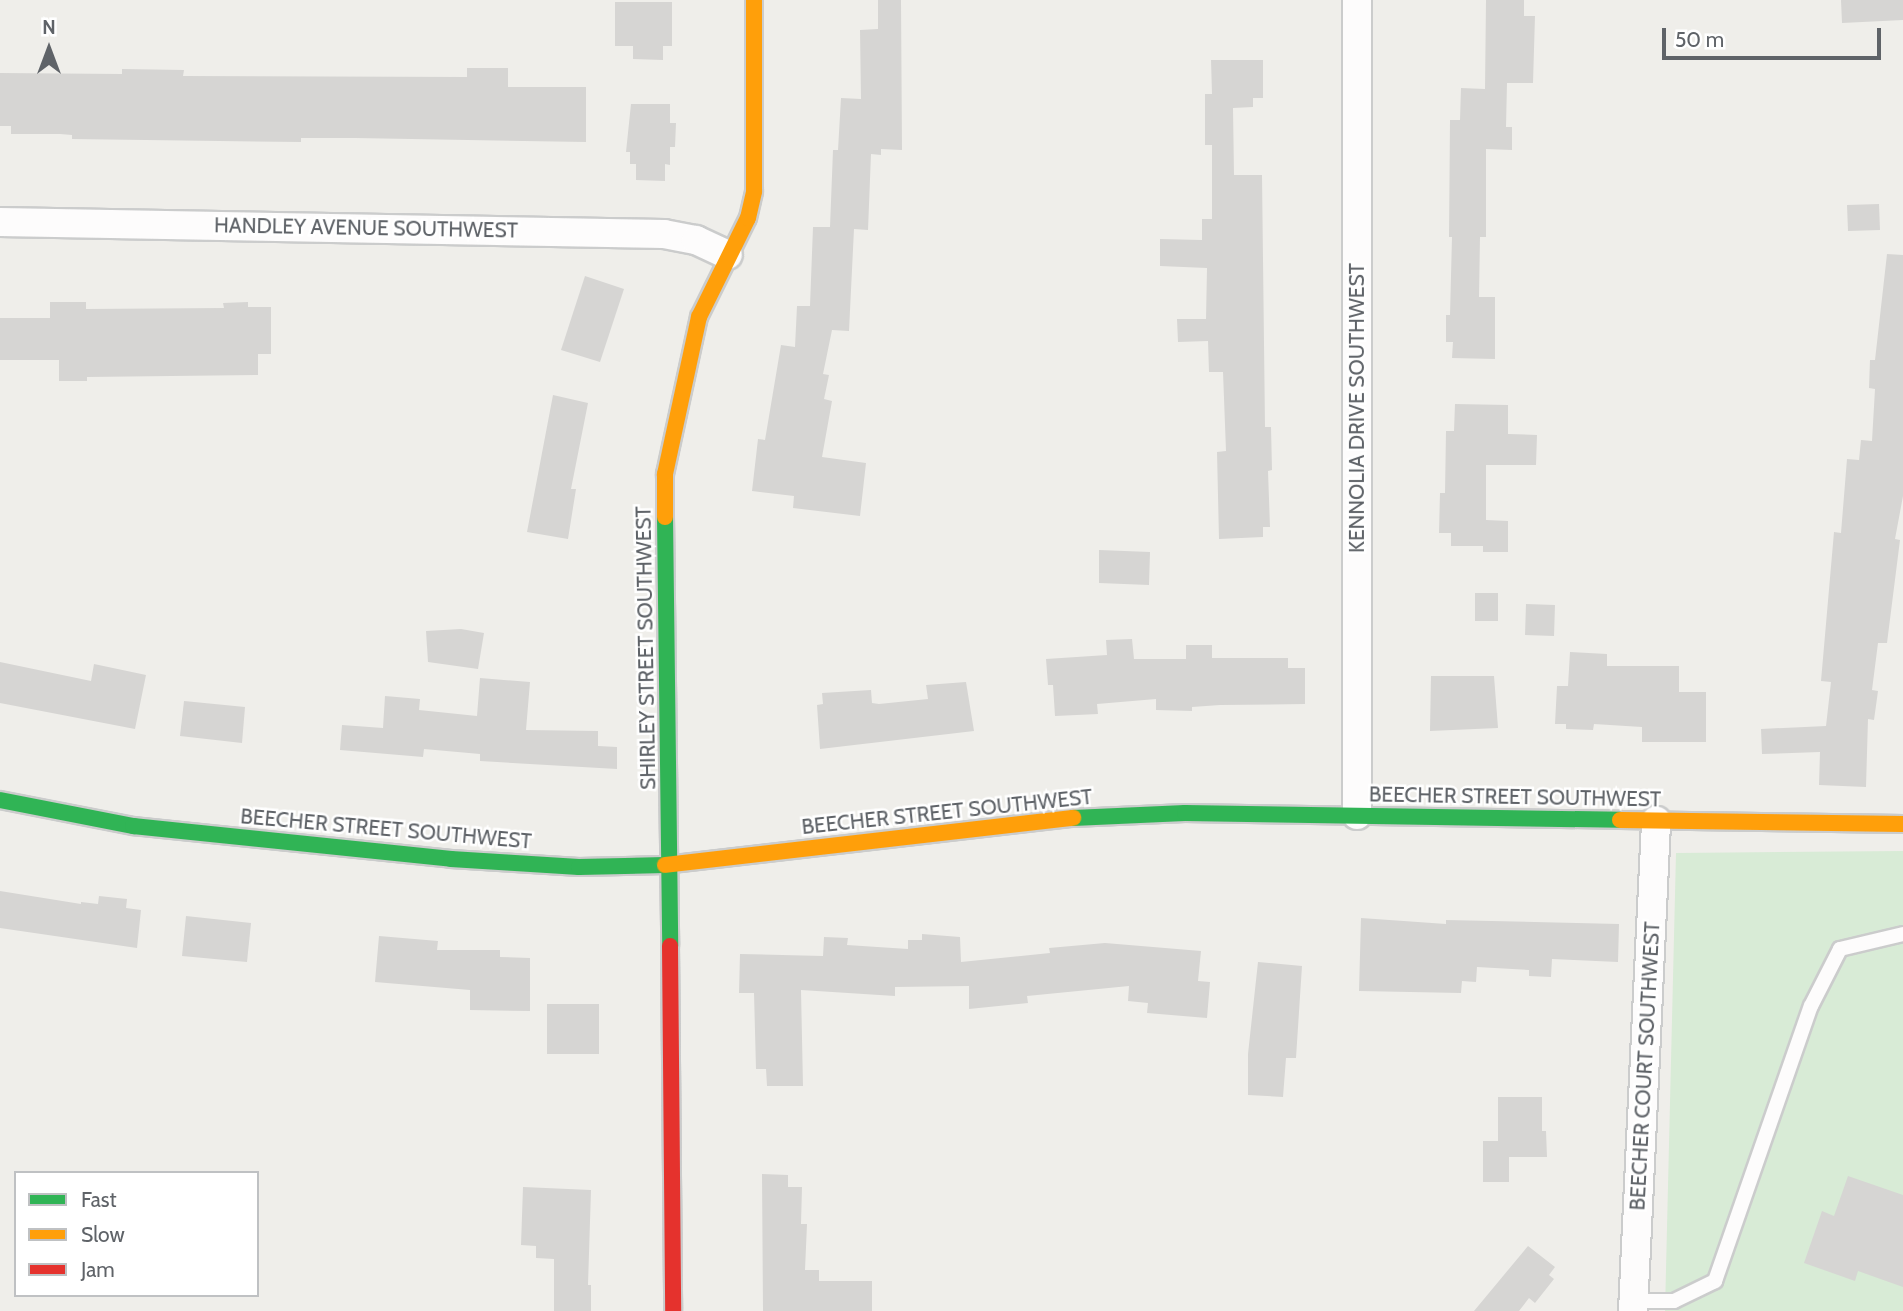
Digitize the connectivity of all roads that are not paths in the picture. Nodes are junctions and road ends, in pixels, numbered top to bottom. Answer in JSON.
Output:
{"nodes":[{"id":1,"x":754,"y":0,"type":"edge"},
{"id":2,"x":1357,"y":0,"type":"edge"},
{"id":3,"x":0,"y":222,"type":"edge"},
{"id":4,"x":728,"y":255,"type":"junction"},
{"id":5,"x":0,"y":800,"type":"edge"},
{"id":6,"x":1357,"y":815,"type":"junction"},
{"id":7,"x":1656,"y":821,"type":"junction"},
{"id":8,"x":1903,"y":824,"type":"edge"},
{"id":9,"x":670,"y":865,"type":"junction"},
{"id":10,"x":1903,"y":934,"type":"edge"},
{"id":11,"x":1634,"y":1306,"type":"edge"},
{"id":12,"x":673,"y":1311,"type":"edge"}],
"edges":[{"from":1,"to":4,"type":"street","name":"SHIRLEY STREET SOUTHWEST"},
{"from":2,"to":6,"type":"street","name":"KENNOLIA DRIVE SOUTHWEST"},
{"from":3,"to":4,"type":"street","name":"HANDLEY AVENUE SOUTHWEST"},
{"from":4,"to":9,"type":"street","name":"SHIRLEY STREET SOUTHWEST"},
{"from":5,"to":9,"type":"street","name":"BEECHER STREET SOUTHWEST"},
{"from":6,"to":7,"type":"street","name":"BEECHER STREET SOUTHWEST"},
{"from":6,"to":9,"type":"street","name":"BEECHER STREET SOUTHWEST"},
{"from":7,"to":8,"type":"street","name":"BEECHER STREET SOUTHWEST"},
{"from":7,"to":11,"type":"street","name":"BEECHER COURT SOUTHWEST"},
{"from":9,"to":12,"type":"street","name":"SHIRLEY STREET SOUTHWEST"},
{"from":10,"to":11,"type":"lane"}]}
